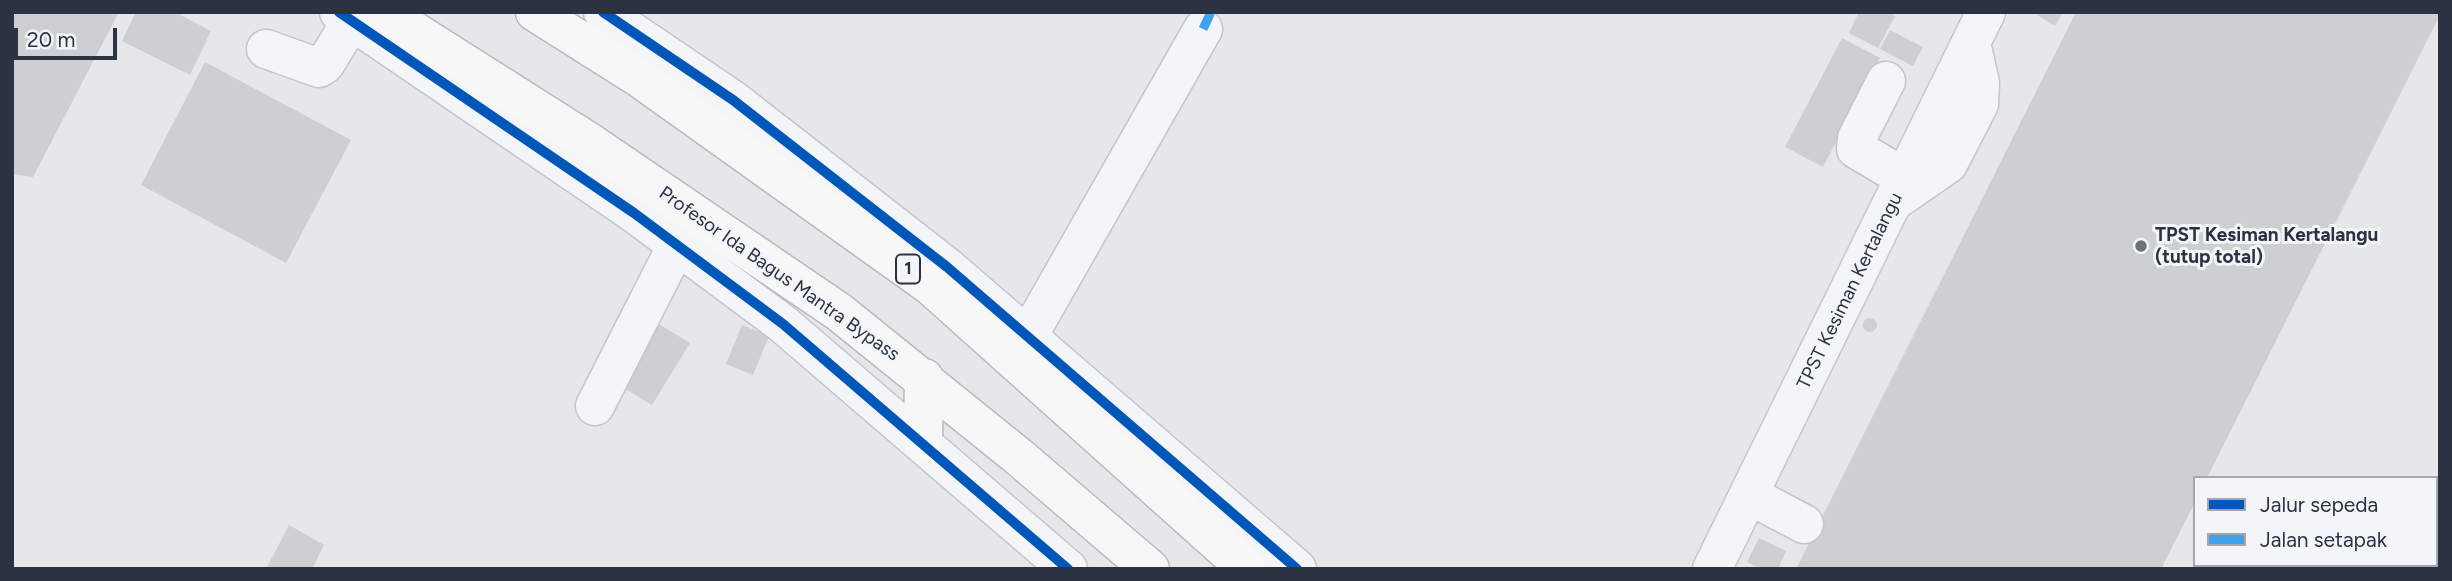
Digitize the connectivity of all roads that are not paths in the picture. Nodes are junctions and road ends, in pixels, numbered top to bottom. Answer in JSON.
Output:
{"nodes":[{"id":1,"x":535,"y":12,"type":"edge"},
{"id":2,"x":603,"y":12,"type":"edge"},
{"id":3,"x":359,"y":15,"type":"edge"},
{"id":4,"x":1979,"y":28,"type":"edge"},
{"id":5,"x":1203,"y":29,"type":"dead end"},
{"id":6,"x":266,"y":49,"type":"dead end"},
{"id":7,"x":1886,"y":81,"type":"dead end"},
{"id":8,"x":1900,"y":190,"type":"junction"},
{"id":9,"x":677,"y":245,"type":"junction"},
{"id":10,"x":1028,"y":337,"type":"junction"},
{"id":11,"x":924,"y":378,"type":"junction"},
{"id":12,"x":595,"y":406,"type":"dead end"},
{"id":13,"x":923,"y":442,"type":"junction"},
{"id":14,"x":1749,"y":495,"type":"junction"},
{"id":15,"x":1804,"y":524,"type":"dead end"},
{"id":16,"x":1026,"y":555,"type":"edge"},
{"id":17,"x":1068,"y":569,"type":"edge"},
{"id":18,"x":1150,"y":569,"type":"edge"},
{"id":19,"x":1247,"y":569,"type":"edge"},
{"id":20,"x":1297,"y":569,"type":"edge"},
{"id":21,"x":1712,"y":569,"type":"edge"}],
"edges":[{"from":1,"to":19,"type":"highway","number":"1"},
{"from":2,"to":10,"type":"street"},
{"from":3,"to":6,"type":"street"},
{"from":3,"to":9,"type":"street"},
{"from":3,"to":11,"type":"highway","name":"Profesor Ida Bagus Mantra Bypass"},
{"from":4,"to":8,"type":"street"},
{"from":5,"to":10,"type":"street"},
{"from":7,"to":8,"type":"street"},
{"from":8,"to":14,"type":"street","name":"TPST Kesiman Kertalangu"},
{"from":9,"to":12,"type":"street"},
{"from":9,"to":13,"type":"street"},
{"from":10,"to":20,"type":"street"},
{"from":11,"to":13,"type":"highway"},
{"from":11,"to":18,"type":"highway","name":"Profesor Ida Bagus Mantra Bypass"},
{"from":13,"to":16,"type":"street"},
{"from":14,"to":15,"type":"street"},
{"from":14,"to":21,"type":"street","name":"TPST Kesiman Kertalangu"},
{"from":16,"to":17,"type":"street"}]}
